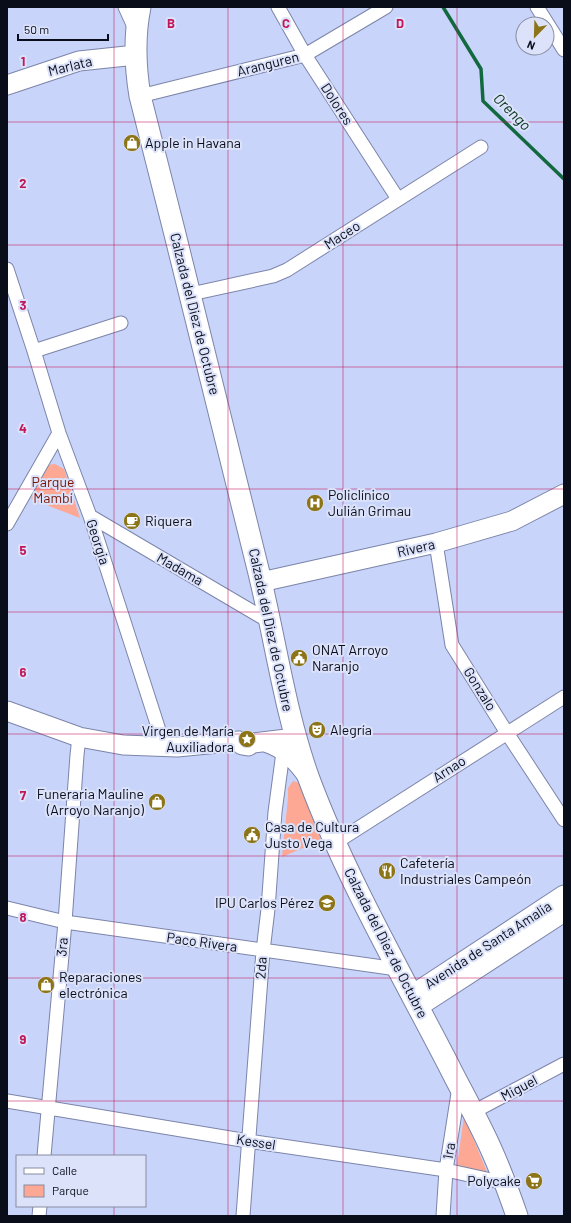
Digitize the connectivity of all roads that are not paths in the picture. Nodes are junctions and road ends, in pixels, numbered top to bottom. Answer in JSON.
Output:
{"nodes":[{"id":1,"x":125,"y":7,"type":"edge"},
{"id":2,"x":140,"y":7,"type":"edge"},
{"id":3,"x":278,"y":7,"type":"edge"},
{"id":4,"x":386,"y":7,"type":"edge"},
{"id":5,"x":537,"y":7,"type":"edge"},
{"id":6,"x":136,"y":30,"type":"junction"},
{"id":7,"x":564,"y":50,"type":"edge"},
{"id":8,"x":136,"y":55,"type":"junction"},
{"id":9,"x":305,"y":55,"type":"junction"},
{"id":10,"x":7,"y":85,"type":"edge"},
{"id":11,"x":140,"y":96,"type":"junction"},
{"id":12,"x":481,"y":147,"type":"dead end"},
{"id":13,"x":398,"y":199,"type":"junction"},
{"id":14,"x":7,"y":269,"type":"edge"},
{"id":15,"x":191,"y":294,"type":"junction"},
{"id":16,"x":121,"y":323,"type":"dead end"},
{"id":17,"x":34,"y":351,"type":"junction"},
{"id":18,"x":59,"y":433,"type":"junction"},
{"id":19,"x":564,"y":494,"type":"edge"},
{"id":20,"x":90,"y":516,"type":"junction"},
{"id":21,"x":7,"y":524,"type":"edge"},
{"id":22,"x":436,"y":543,"type":"junction"},
{"id":23,"x":261,"y":582,"type":"junction"},
{"id":24,"x":270,"y":622,"type":"junction"},
{"id":25,"x":564,"y":697,"type":"edge"},
{"id":26,"x":7,"y":711,"type":"edge"},
{"id":27,"x":507,"y":733,"type":"junction"},
{"id":28,"x":79,"y":737,"type":"junction"},
{"id":29,"x":288,"y":737,"type":"junction"},
{"id":30,"x":239,"y":740,"type":"junction"},
{"id":31,"x":163,"y":747,"type":"junction"},
{"id":32,"x":564,"y":820,"type":"edge"},
{"id":33,"x":335,"y":843,"type":"junction"},
{"id":34,"x":564,"y":895,"type":"edge"},
{"id":35,"x":7,"y":908,"type":"edge"},
{"id":36,"x":564,"y":912,"type":"edge"},
{"id":37,"x":64,"y":922,"type":"junction"},
{"id":38,"x":263,"y":951,"type":"junction"},
{"id":39,"x":398,"y":969,"type":"junction"},
{"id":40,"x":415,"y":1001,"type":"junction"},
{"id":41,"x":564,"y":1064,"type":"edge"},
{"id":42,"x":459,"y":1086,"type":"junction"},
{"id":43,"x":7,"y":1101,"type":"edge"},
{"id":44,"x":48,"y":1107,"type":"junction"},
{"id":45,"x":473,"y":1112,"type":"junction"},
{"id":46,"x":248,"y":1141,"type":"junction"},
{"id":47,"x":44,"y":1155,"type":"edge"},
{"id":48,"x":446,"y":1170,"type":"junction"},
{"id":49,"x":505,"y":1183,"type":"junction"},
{"id":50,"x":242,"y":1216,"type":"edge"},
{"id":51,"x":443,"y":1216,"type":"edge"},
{"id":52,"x":517,"y":1216,"type":"edge"}],
"edges":[{"from":1,"to":6,"type":"street"},
{"from":2,"to":6,"type":"main road","name":"Calzada del Diez de Octubre"},
{"from":3,"to":9,"type":"street","name":"Dolores"},
{"from":4,"to":9,"type":"street","name":"Aranguren"},
{"from":5,"to":7,"type":"street"},
{"from":6,"to":8,"type":"main road","name":"Calzada del Diez de Octubre"},
{"from":8,"to":10,"type":"street","name":"Marlata"},
{"from":8,"to":11,"type":"main road","name":"Calzada del Diez de Octubre"},
{"from":9,"to":11,"type":"street","name":"Aranguren"},
{"from":9,"to":13,"type":"street","name":"Dolores"},
{"from":11,"to":15,"type":"main road","name":"Calzada del Diez de Octubre"},
{"from":12,"to":13,"type":"street","name":"Maceo"},
{"from":13,"to":15,"type":"street","name":"Maceo"},
{"from":14,"to":17,"type":"street","name":"Georgia"},
{"from":15,"to":23,"type":"main road","name":"Calzada del Diez de Octubre"},
{"from":16,"to":17,"type":"street"},
{"from":17,"to":18,"type":"street","name":"Georgia"},
{"from":18,"to":20,"type":"street","name":"Georgia"},
{"from":18,"to":21,"type":"street"},
{"from":19,"to":22,"type":"street","name":"Rivera"},
{"from":20,"to":24,"type":"street","name":"Madama"},
{"from":20,"to":31,"type":"street","name":"Georgia"},
{"from":22,"to":23,"type":"street","name":"Rivera"},
{"from":22,"to":27,"type":"street","name":"Gonzalo"},
{"from":23,"to":24,"type":"main road","name":"Calzada del Diez de Octubre"},
{"from":24,"to":29,"type":"main road","name":"Calzada del Diez de Octubre"},
{"from":25,"to":27,"type":"street","name":"Arnao"},
{"from":26,"to":28,"type":"street"},
{"from":27,"to":32,"type":"street","name":"Gonzalo"},
{"from":27,"to":33,"type":"street","name":"Arnao"},
{"from":28,"to":31,"type":"street"},
{"from":28,"to":37,"type":"street","name":"3ra"},
{"from":29,"to":30,"type":"street"},
{"from":29,"to":30,"type":"street"},
{"from":29,"to":33,"type":"main road","name":"Calzada del Diez de Octubre"},
{"from":29,"to":38,"type":"street","name":"2da"},
{"from":30,"to":31,"type":"street"},
{"from":33,"to":39,"type":"main road","name":"Calzada del Diez de Octubre"},
{"from":34,"to":40,"type":"street","name":"Avenida de Santa Amalia"},
{"from":35,"to":37,"type":"street","name":"Paco Rivera"},
{"from":36,"to":40,"type":"street","name":"Avenida de Santa Amalia"},
{"from":37,"to":38,"type":"street","name":"Paco Rivera"},
{"from":37,"to":44,"type":"street","name":"3ra"},
{"from":38,"to":39,"type":"street","name":"Paco Rivera"},
{"from":38,"to":46,"type":"street","name":"2da"},
{"from":39,"to":40,"type":"main road","name":"Calzada del Diez de Octubre"},
{"from":40,"to":42,"type":"main road","name":"Calzada del Diez de Octubre"},
{"from":41,"to":45,"type":"street","name":"Miguel"},
{"from":42,"to":45,"type":"main road","name":"Calzada del Diez de Octubre"},
{"from":42,"to":48,"type":"street","name":"1ra"},
{"from":43,"to":44,"type":"street","name":"Kessel"},
{"from":44,"to":46,"type":"street","name":"Kessel"},
{"from":44,"to":47,"type":"street","name":"3ra"},
{"from":45,"to":49,"type":"main road","name":"Calzada del Diez de Octubre"},
{"from":46,"to":48,"type":"street","name":"Kessel"},
{"from":46,"to":50,"type":"street","name":"2da"},
{"from":48,"to":49,"type":"street","name":"Kessel"},
{"from":48,"to":51,"type":"street","name":"1ra"},
{"from":49,"to":52,"type":"main road","name":"Calzada del Diez de Octubre"}]}
